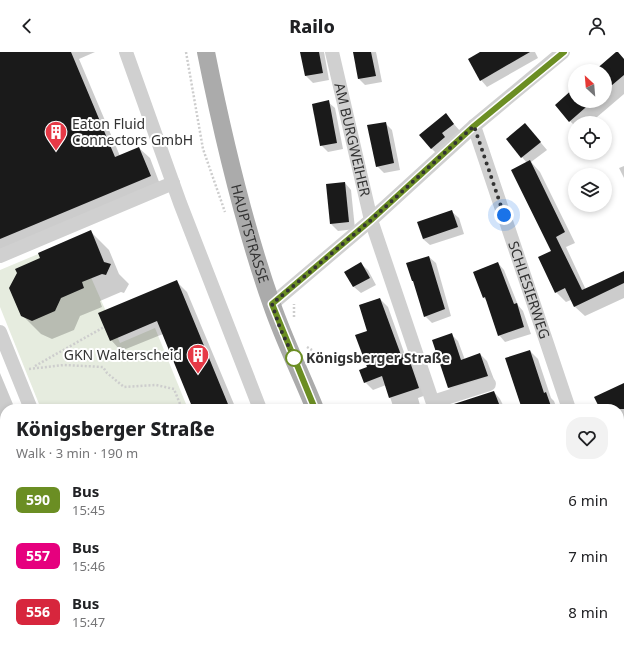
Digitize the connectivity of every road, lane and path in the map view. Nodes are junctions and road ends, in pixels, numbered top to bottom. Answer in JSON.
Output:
{"nodes":[{"id":1,"x":126,"y":52,"type":"edge"},
{"id":2,"x":206,"y":52,"type":"edge"},
{"id":3,"x":332,"y":52,"type":"edge"},
{"id":4,"x":564,"y":52,"type":"edge"},
{"id":5,"x":474,"y":126,"type":"junction"},
{"id":6,"x":173,"y":183,"type":"junction"},
{"id":7,"x":371,"y":220,"type":"junction"},
{"id":8,"x":0,"y":256,"type":"edge"},
{"id":9,"x":289,"y":290,"type":"junction"},
{"id":10,"x":272,"y":304,"type":"junction"},
{"id":11,"x":297,"y":323,"type":"dead end"},
{"id":12,"x":104,"y":327,"type":"dead end"},
{"id":13,"x":0,"y":332,"type":"edge"},
{"id":14,"x":304,"y":342,"type":"dead end"},
{"id":15,"x":312,"y":350,"type":"dead end"},
{"id":16,"x":32,"y":367,"type":"junction"},
{"id":17,"x":17,"y":374,"type":"junction"},
{"id":18,"x":489,"y":384,"type":"dead end"},
{"id":19,"x":29,"y":404,"type":"edge"},
{"id":20,"x":180,"y":404,"type":"edge"},
{"id":21,"x":258,"y":404,"type":"edge"},
{"id":22,"x":312,"y":404,"type":"edge"},
{"id":23,"x":433,"y":404,"type":"edge"},
{"id":24,"x":439,"y":404,"type":"edge"},
{"id":25,"x":567,"y":404,"type":"edge"}],
"edges":[{"from":1,"to":6,"type":"street"},
{"from":2,"to":10,"type":"main road","name":"HAUPTSTRASSE"},
{"from":3,"to":7,"type":"street","name":"AM BURGWEIHER"},
{"from":4,"to":5,"type":"street"},
{"from":5,"to":7,"type":"street"},
{"from":5,"to":25,"type":"street","name":"SCHLESIERWEG"},
{"from":6,"to":8,"type":"street"},
{"from":6,"to":21,"type":"street"},
{"from":7,"to":9,"type":"street"},
{"from":7,"to":23,"type":"street","name":"AM BURGWEIHER"},
{"from":9,"to":10,"type":"street"},
{"from":9,"to":11,"type":"path"},
{"from":10,"to":22,"type":"main road","name":"HAUPTSTRASSE"},
{"from":12,"to":16,"type":"path"},
{"from":13,"to":17,"type":"street"},
{"from":14,"to":15,"type":"path"},
{"from":16,"to":17,"type":"path"},
{"from":16,"to":20,"type":"path"},
{"from":17,"to":19,"type":"street"},
{"from":18,"to":24,"type":"street"}]}
